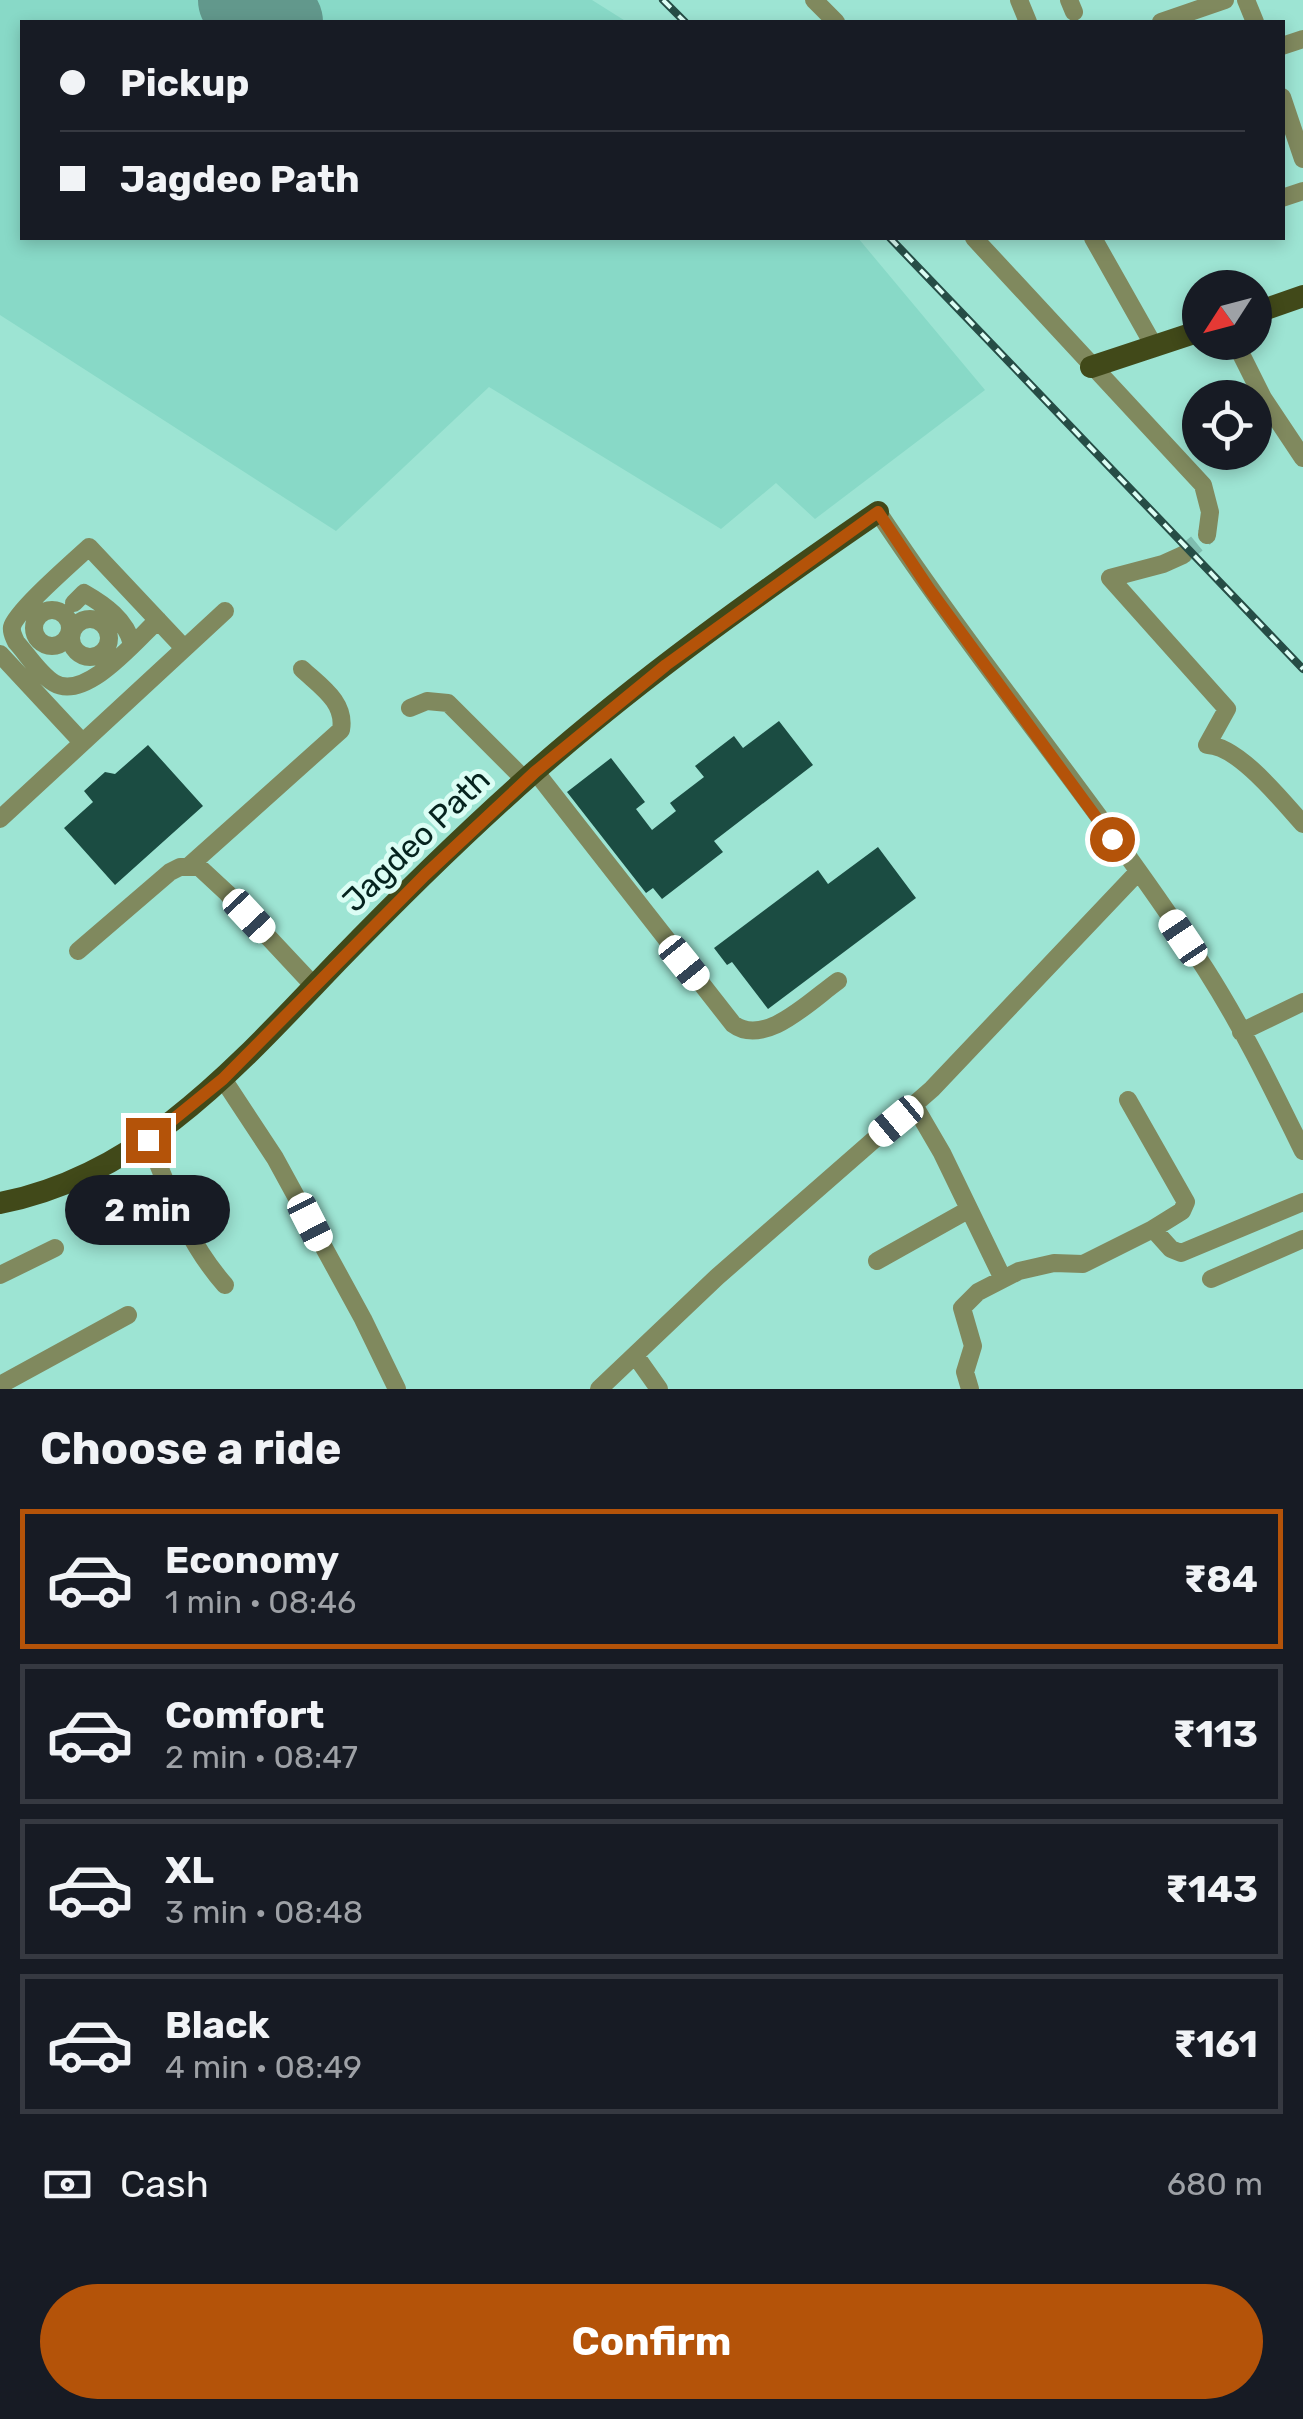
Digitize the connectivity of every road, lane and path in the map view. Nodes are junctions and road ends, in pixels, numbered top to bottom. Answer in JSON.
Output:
{"nodes":[{"id":1,"x":814,"y":0,"type":"edge"},
{"id":2,"x":1225,"y":0,"type":"edge"},
{"id":3,"x":834,"y":20,"type":"edge"},
{"id":4,"x":1167,"y":20,"type":"edge"},
{"id":5,"x":1292,"y":119,"type":"edge"},
{"id":6,"x":1303,"y":159,"type":"edge"},
{"id":7,"x":976,"y":240,"type":"edge"},
{"id":8,"x":1095,"y":240,"type":"edge"},
{"id":9,"x":1303,"y":296,"type":"edge"},
{"id":10,"x":1272,"y":307,"type":"edge"},
{"id":11,"x":1182,"y":337,"type":"edge"},
{"id":12,"x":1154,"y":346,"type":"junction"},
{"id":13,"x":1244,"y":360,"type":"edge"},
{"id":14,"x":1091,"y":366,"type":"junction"},
{"id":15,"x":1302,"y":452,"type":"edge"},
{"id":16,"x":878,"y":512,"type":"joint"},
{"id":17,"x":1207,"y":535,"type":"dead end"},
{"id":18,"x":1183,"y":555,"type":"tunnel mouth"},
{"id":19,"x":110,"y":569,"type":"junction"},
{"id":20,"x":225,"y":611,"type":"dead end"},
{"id":21,"x":158,"y":620,"type":"junction"},
{"id":22,"x":132,"y":644,"type":"junction"},
{"id":23,"x":184,"y":648,"type":"junction"},
{"id":24,"x":0,"y":654,"type":"edge"},
{"id":25,"x":106,"y":660,"type":"junction"},
{"id":26,"x":302,"y":669,"type":"dead end"},
{"id":27,"x":410,"y":708,"type":"dead end"},
{"id":28,"x":82,"y":742,"type":"junction"},
{"id":29,"x":530,"y":776,"type":"junction"},
{"id":30,"x":0,"y":819,"type":"edge"},
{"id":31,"x":1303,"y":824,"type":"edge"},
{"id":32,"x":190,"y":866,"type":"junction"},
{"id":33,"x":1136,"y":872,"type":"junction"},
{"id":34,"x":78,"y":951,"type":"dead end"},
{"id":35,"x":838,"y":980,"type":"dead end"},
{"id":36,"x":314,"y":986,"type":"junction"},
{"id":37,"x":1303,"y":1002,"type":"edge"},
{"id":38,"x":1241,"y":1032,"type":"junction"},
{"id":39,"x":223,"y":1079,"type":"junction"},
{"id":40,"x":1128,"y":1100,"type":"dead end"},
{"id":41,"x":914,"y":1105,"type":"junction"},
{"id":42,"x":148,"y":1140,"type":"junction"},
{"id":43,"x":1303,"y":1151,"type":"edge"},
{"id":44,"x":1303,"y":1202,"type":"edge"},
{"id":45,"x":0,"y":1203,"type":"edge"},
{"id":46,"x":968,"y":1210,"type":"junction"},
{"id":47,"x":1153,"y":1228,"type":"junction"},
{"id":48,"x":1303,"y":1239,"type":"edge"},
{"id":49,"x":54,"y":1248,"type":"dead end"},
{"id":50,"x":876,"y":1261,"type":"dead end"},
{"id":51,"x":0,"y":1275,"type":"edge"},
{"id":52,"x":1003,"y":1279,"type":"junction"},
{"id":53,"x":1211,"y":1280,"type":"dead end"},
{"id":54,"x":225,"y":1285,"type":"dead end"},
{"id":55,"x":128,"y":1314,"type":"dead end"},
{"id":56,"x":635,"y":1355,"type":"junction"},
{"id":57,"x":4,"y":1386,"type":"edge"},
{"id":58,"x":607,"y":1386,"type":"edge"},
{"id":59,"x":398,"y":1389,"type":"edge"},
{"id":60,"x":659,"y":1389,"type":"edge"},
{"id":61,"x":970,"y":1389,"type":"edge"}],
"edges":[{"from":1,"to":3,"type":"street"},
{"from":2,"to":4,"type":"street"},
{"from":5,"to":6,"type":"street"},
{"from":7,"to":14,"type":"street"},
{"from":8,"to":12,"type":"street"},
{"from":9,"to":10,"type":"main road"},
{"from":11,"to":12,"type":"main road"},
{"from":12,"to":14,"type":"main road"},
{"from":13,"to":15,"type":"street"},
{"from":14,"to":17,"type":"street"},
{"from":16,"to":29,"type":"main road","name":"Jagdeo Path"},
{"from":16,"to":33,"type":"street"},
{"from":18,"to":31,"type":"street"},
{"from":19,"to":21,"type":"street"},
{"from":19,"to":22,"type":"street"},
{"from":19,"to":25,"type":"street"},
{"from":20,"to":23,"type":"street"},
{"from":21,"to":22,"type":"street"},
{"from":21,"to":23,"type":"street"},
{"from":22,"to":25,"type":"street"},
{"from":23,"to":28,"type":"street"},
{"from":24,"to":28,"type":"street"},
{"from":25,"to":25,"type":"street"},
{"from":26,"to":32,"type":"street"},
{"from":27,"to":29,"type":"street"},
{"from":28,"to":30,"type":"street"},
{"from":29,"to":35,"type":"street"},
{"from":29,"to":36,"type":"main road","name":"Jagdeo Path"},
{"from":32,"to":34,"type":"street"},
{"from":32,"to":36,"type":"street"},
{"from":33,"to":38,"type":"street"},
{"from":33,"to":41,"type":"street"},
{"from":36,"to":39,"type":"main road","name":"Jagdeo Path"},
{"from":37,"to":38,"type":"street"},
{"from":38,"to":43,"type":"street"},
{"from":39,"to":42,"type":"main road","name":"Jagdeo Path"},
{"from":39,"to":59,"type":"street"},
{"from":40,"to":47,"type":"street"},
{"from":41,"to":46,"type":"street"},
{"from":41,"to":56,"type":"street"},
{"from":42,"to":45,"type":"main road","name":"Jagdeo Path"},
{"from":42,"to":54,"type":"street"},
{"from":44,"to":47,"type":"street"},
{"from":46,"to":50,"type":"street"},
{"from":46,"to":52,"type":"street"},
{"from":47,"to":52,"type":"street"},
{"from":48,"to":53,"type":"street"},
{"from":49,"to":51,"type":"street"},
{"from":52,"to":61,"type":"street"},
{"from":55,"to":57,"type":"street"},
{"from":56,"to":58,"type":"street"},
{"from":56,"to":60,"type":"street"}]}
